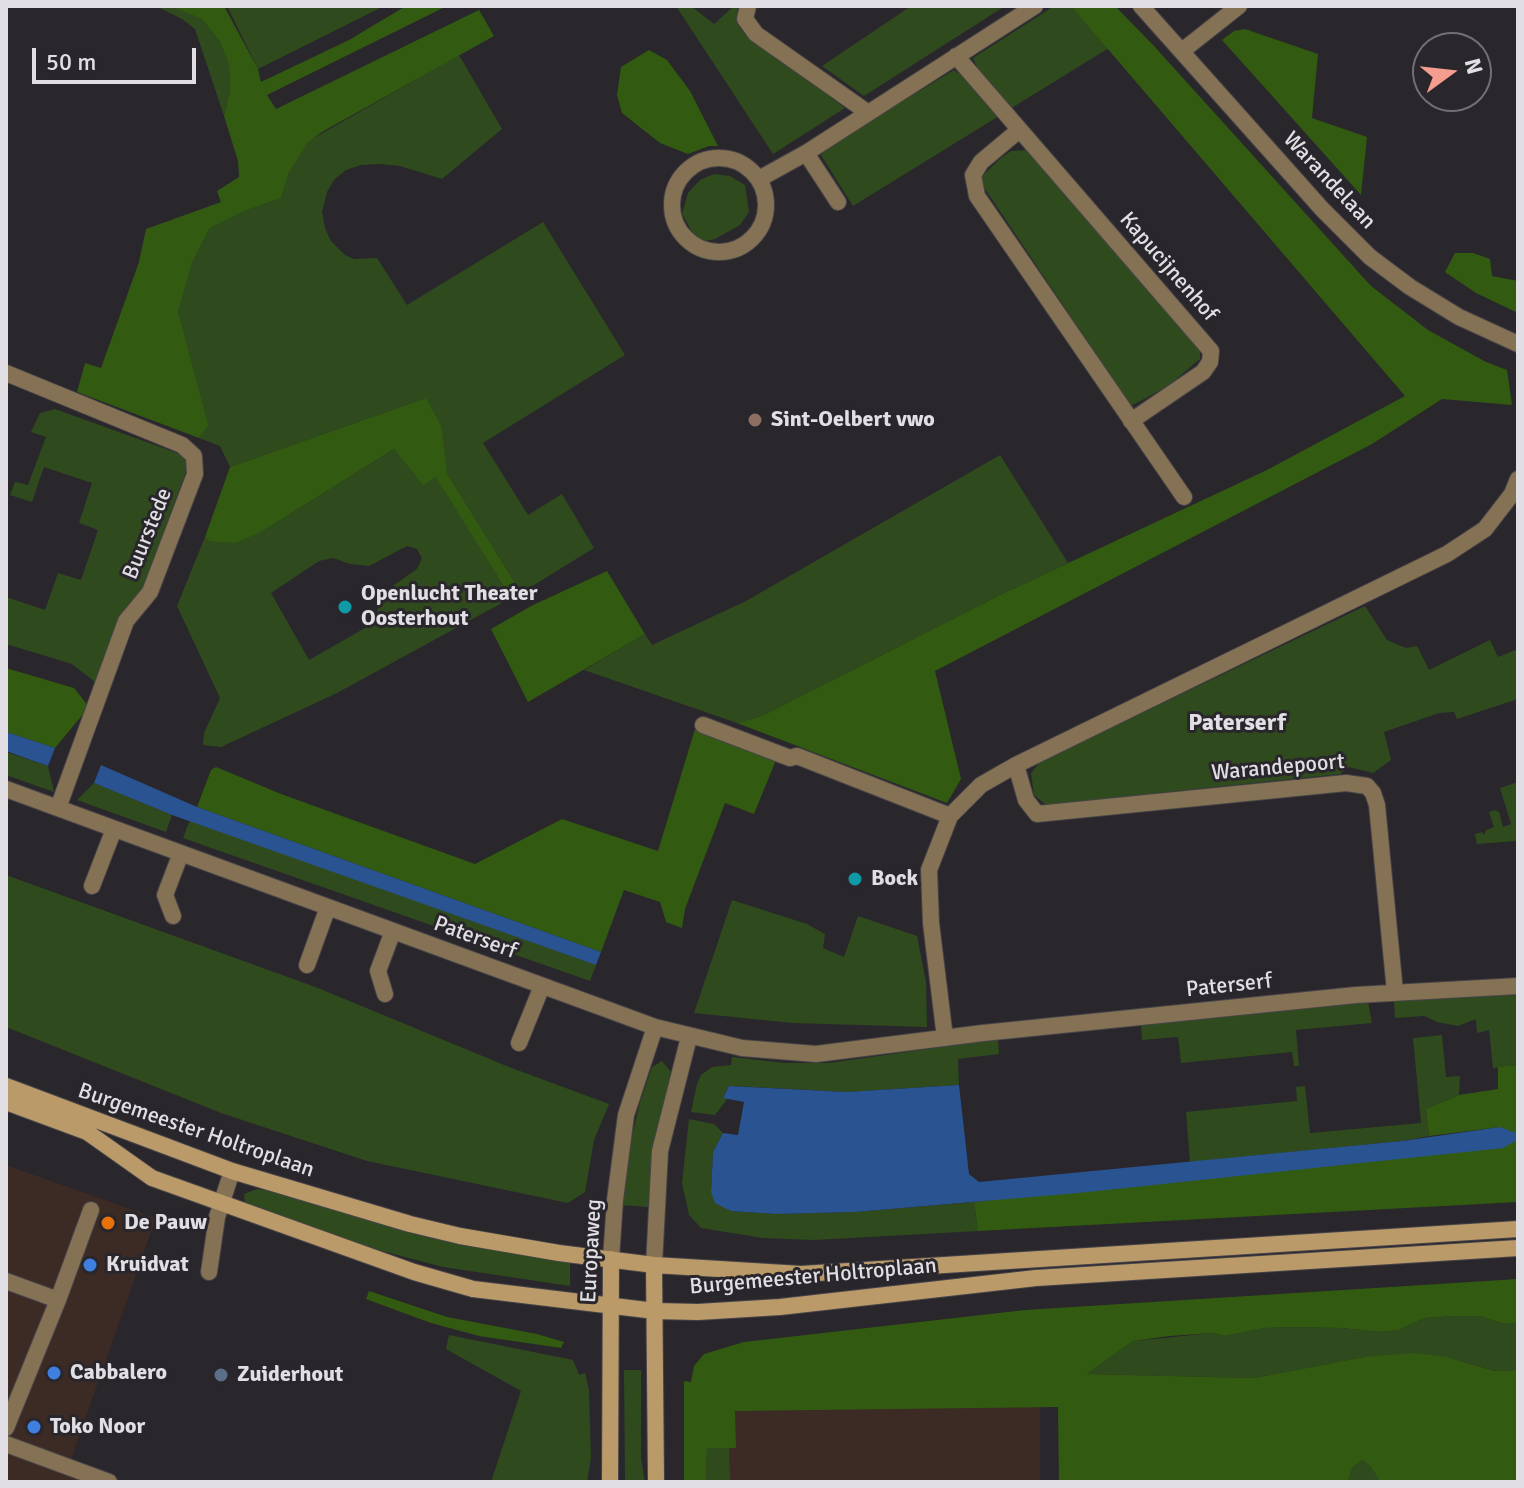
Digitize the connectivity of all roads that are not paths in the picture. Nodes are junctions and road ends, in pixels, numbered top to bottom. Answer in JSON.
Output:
{"nodes":[{"id":1,"x":748,"y":6,"type":"edge"},
{"id":2,"x":1035,"y":6,"type":"edge"},
{"id":3,"x":1141,"y":6,"type":"edge"},
{"id":4,"x":1239,"y":6,"type":"edge"},
{"id":5,"x":1182,"y":51,"type":"junction"},
{"id":6,"x":956,"y":56,"type":"junction"},
{"id":7,"x":867,"y":112,"type":"junction"},
{"id":8,"x":1018,"y":131,"type":"junction"},
{"id":9,"x":806,"y":153,"type":"junction"},
{"id":10,"x":759,"y":179,"type":"junction"},
{"id":11,"x":838,"y":202,"type":"dead end"},
{"id":12,"x":1518,"y":344,"type":"edge"},
{"id":13,"x":9,"y":375,"type":"edge"},
{"id":14,"x":1131,"y":421,"type":"junction"},
{"id":15,"x":1518,"y":479,"type":"edge"},
{"id":16,"x":1184,"y":497,"type":"dead end"},
{"id":17,"x":703,"y":725,"type":"dead end"},
{"id":18,"x":1016,"y":765,"type":"junction"},
{"id":19,"x":6,"y":789,"type":"edge"},
{"id":20,"x":58,"y":808,"type":"junction"},
{"id":21,"x":950,"y":816,"type":"junction"},
{"id":22,"x":114,"y":829,"type":"junction"},
{"id":23,"x":181,"y":853,"type":"junction"},
{"id":24,"x":92,"y":886,"type":"dead end"},
{"id":25,"x":328,"y":907,"type":"junction"},
{"id":26,"x":173,"y":916,"type":"dead end"},
{"id":27,"x":393,"y":931,"type":"junction"},
{"id":28,"x":307,"y":965,"type":"dead end"},
{"id":29,"x":542,"y":986,"type":"junction"},
{"id":30,"x":1518,"y":986,"type":"edge"},
{"id":31,"x":1395,"y":992,"type":"junction"},
{"id":32,"x":385,"y":994,"type":"dead end"},
{"id":33,"x":655,"y":1027,"type":"junction"},
{"id":34,"x":689,"y":1037,"type":"junction"},
{"id":35,"x":945,"y":1038,"type":"junction"},
{"id":36,"x":519,"y":1043,"type":"dead end"},
{"id":37,"x":6,"y":1086,"type":"edge"},
{"id":38,"x":6,"y":1102,"type":"edge"},
{"id":39,"x":232,"y":1171,"type":"junction"},
{"id":40,"x":222,"y":1205,"type":"junction"},
{"id":41,"x":91,"y":1210,"type":"dead end"},
{"id":42,"x":1518,"y":1229,"type":"edge"},
{"id":43,"x":1518,"y":1248,"type":"edge"},
{"id":44,"x":611,"y":1259,"type":"junction"},
{"id":45,"x":654,"y":1265,"type":"junction"},
{"id":46,"x":209,"y":1272,"type":"dead end"},
{"id":47,"x":6,"y":1281,"type":"edge"},
{"id":48,"x":58,"y":1300,"type":"junction"},
{"id":49,"x":611,"y":1306,"type":"junction"},
{"id":50,"x":655,"y":1311,"type":"junction"},
{"id":51,"x":6,"y":1428,"type":"edge"},
{"id":52,"x":6,"y":1444,"type":"edge"},
{"id":53,"x":109,"y":1482,"type":"edge"},
{"id":54,"x":610,"y":1482,"type":"edge"},
{"id":55,"x":656,"y":1482,"type":"edge"}],
"edges":[{"from":1,"to":7,"type":"street"},
{"from":2,"to":6,"type":"street"},
{"from":3,"to":5,"type":"street","name":"Warandelaan"},
{"from":4,"to":5,"type":"street"},
{"from":5,"to":12,"type":"street","name":"Warandelaan"},
{"from":6,"to":7,"type":"street"},
{"from":6,"to":8,"type":"street","name":"Kapucijnenhof"},
{"from":7,"to":9,"type":"street"},
{"from":8,"to":14,"type":"street"},
{"from":8,"to":14,"type":"street","name":"Kapucijnenhof"},
{"from":9,"to":10,"type":"street"},
{"from":9,"to":11,"type":"street"},
{"from":10,"to":10,"type":"street"},
{"from":13,"to":20,"type":"street","name":"Buurstede"},
{"from":14,"to":16,"type":"street"},
{"from":15,"to":18,"type":"street"},
{"from":17,"to":21,"type":"street"},
{"from":18,"to":21,"type":"street"},
{"from":18,"to":31,"type":"street","name":"Warandepoort"},
{"from":19,"to":20,"type":"street","name":"Paterserf"},
{"from":20,"to":22,"type":"street","name":"Paterserf"},
{"from":21,"to":35,"type":"street"},
{"from":22,"to":23,"type":"street","name":"Paterserf"},
{"from":22,"to":24,"type":"street"},
{"from":23,"to":25,"type":"street","name":"Paterserf"},
{"from":23,"to":26,"type":"street"},
{"from":25,"to":27,"type":"street","name":"Paterserf"},
{"from":25,"to":28,"type":"street"},
{"from":27,"to":29,"type":"street","name":"Paterserf"},
{"from":27,"to":32,"type":"street"},
{"from":29,"to":33,"type":"street","name":"Paterserf"},
{"from":29,"to":36,"type":"street"},
{"from":30,"to":31,"type":"street","name":"Paterserf"},
{"from":31,"to":35,"type":"street","name":"Paterserf"},
{"from":33,"to":34,"type":"street","name":"Paterserf"},
{"from":33,"to":44,"type":"street","name":"Europaweg"},
{"from":34,"to":35,"type":"street","name":"Paterserf"},
{"from":34,"to":45,"type":"street"},
{"from":37,"to":39,"type":"street","name":"Burgemeester Holtroplaan"},
{"from":38,"to":40,"type":"street","name":"Burgemeester Holtroplaan"},
{"from":39,"to":40,"type":"street"},
{"from":39,"to":44,"type":"street","name":"Burgemeester Holtroplaan"},
{"from":40,"to":46,"type":"street"},
{"from":40,"to":49,"type":"street","name":"Burgemeester Holtroplaan"},
{"from":41,"to":48,"type":"street"},
{"from":42,"to":45,"type":"street","name":"Burgemeester Holtroplaan"},
{"from":43,"to":50,"type":"street","name":"Burgemeester Holtroplaan"},
{"from":44,"to":45,"type":"street","name":"Burgemeester Holtroplaan"},
{"from":44,"to":49,"type":"street","name":"Europaweg"},
{"from":45,"to":50,"type":"street"},
{"from":47,"to":48,"type":"street"},
{"from":48,"to":51,"type":"street"},
{"from":49,"to":50,"type":"street","name":"Burgemeester Holtroplaan"},
{"from":49,"to":54,"type":"street","name":"Europaweg"},
{"from":50,"to":55,"type":"street"},
{"from":52,"to":53,"type":"street"}]}
